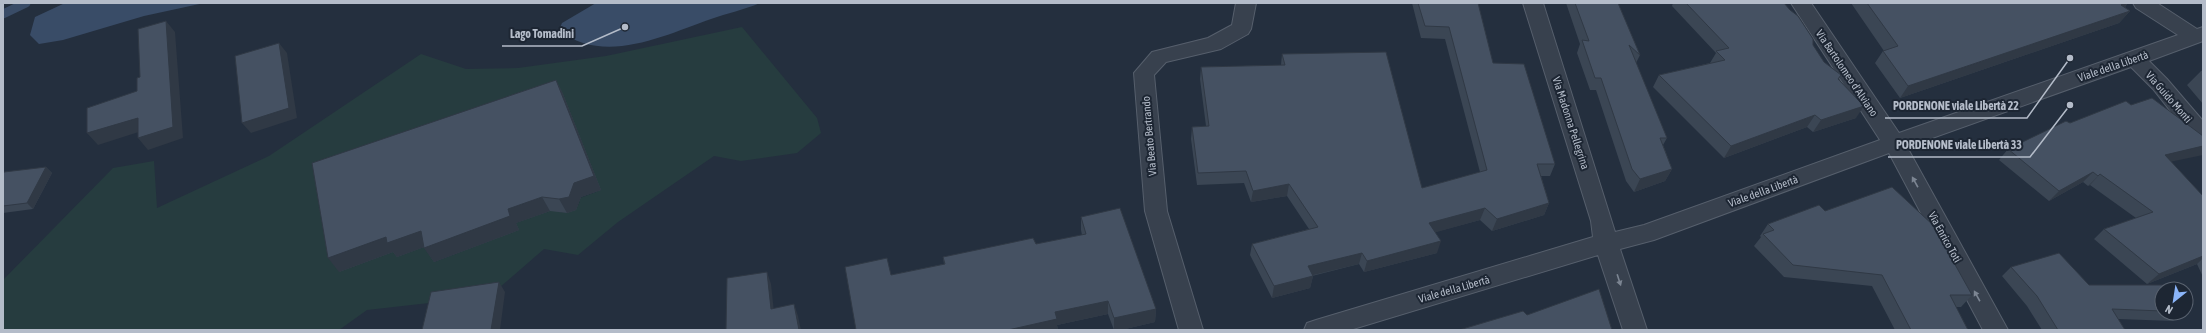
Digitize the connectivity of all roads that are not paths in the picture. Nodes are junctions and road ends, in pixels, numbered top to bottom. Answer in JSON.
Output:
{"nodes":[{"id":1,"x":1246,"y":3,"type":"edge"},
{"id":2,"x":1533,"y":3,"type":"edge"},
{"id":3,"x":1801,"y":3,"type":"edge"},
{"id":4,"x":2143,"y":3,"type":"edge"},
{"id":5,"x":2199,"y":35,"type":"edge"},
{"id":6,"x":2134,"y":58,"type":"junction"},
{"id":7,"x":2203,"y":136,"type":"edge"},
{"id":8,"x":1894,"y":143,"type":"junction"},
{"id":9,"x":1606,"y":243,"type":"junction"},
{"id":10,"x":1191,"y":330,"type":"edge"},
{"id":11,"x":1317,"y":330,"type":"edge"},
{"id":12,"x":1636,"y":330,"type":"edge"},
{"id":13,"x":1996,"y":330,"type":"edge"}],
"edges":[{"from":1,"to":10,"type":"street","name":"Via Beato Bertrando"},
{"from":2,"to":9,"type":"street","name":"Via Madonna Pellegrina"},
{"from":3,"to":8,"type":"street","name":"Via Bartolomeo d'Alviano"},
{"from":4,"to":5,"type":"street"},
{"from":5,"to":6,"type":"street","name":"Viale della Libertà"},
{"from":6,"to":7,"type":"street","name":"Via Guido Monti"},
{"from":6,"to":8,"type":"street","name":"Viale della Libertà"},
{"from":8,"to":9,"type":"street","name":"Viale della Libertà"},
{"from":13,"to":8,"type":"street","name":"Via Enrico Toti","one_way":true},
{"from":9,"to":11,"type":"street","name":"Viale della Libertà"},
{"from":9,"to":12,"type":"street","name":"Via Madonna Pellegrina","one_way":true}]}
